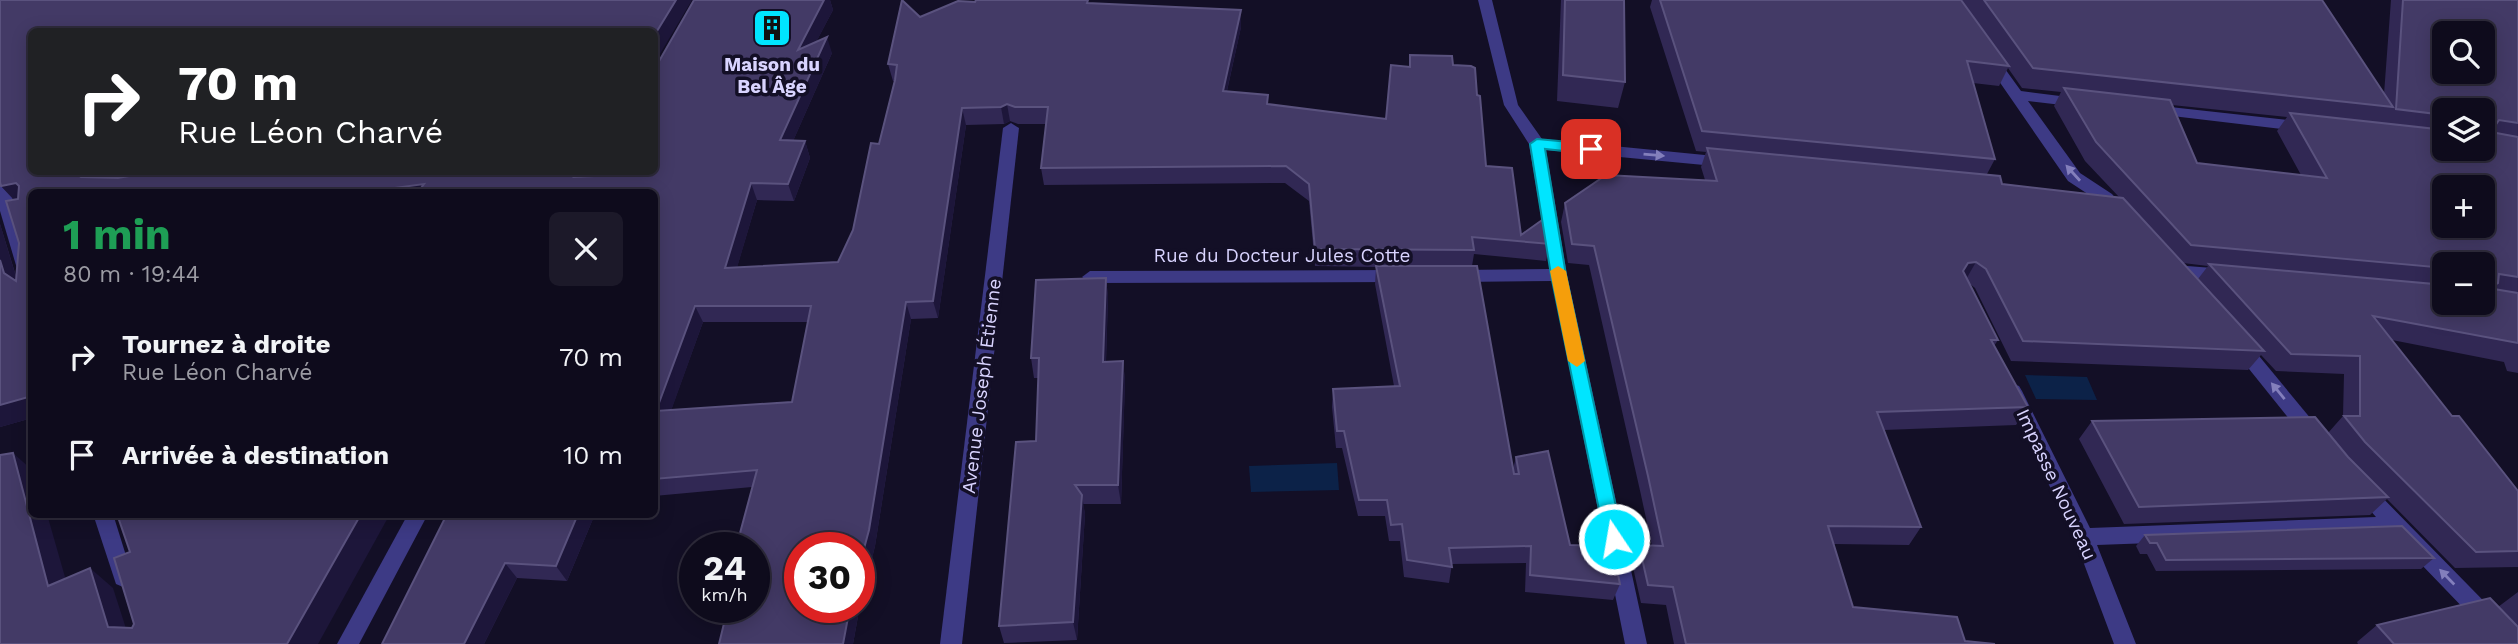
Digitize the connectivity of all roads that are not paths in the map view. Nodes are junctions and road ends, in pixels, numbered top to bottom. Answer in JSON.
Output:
{"nodes":[{"id":1,"x":1485,"y":0,"type":"edge"},
{"id":2,"x":1980,"y":43,"type":"edge"},
{"id":3,"x":2018,"y":95,"type":"junction"},
{"id":4,"x":2101,"y":104,"type":"edge"},
{"id":5,"x":2142,"y":109,"type":"edge"},
{"id":6,"x":1011,"y":128,"type":"dead end"},
{"id":7,"x":2321,"y":128,"type":"edge"},
{"id":8,"x":1537,"y":144,"type":"junction"},
{"id":9,"x":1745,"y":164,"type":"edge"},
{"id":10,"x":0,"y":184,"type":"edge"},
{"id":11,"x":2065,"y":194,"type":"edge"},
{"id":12,"x":2106,"y":198,"type":"junction"},
{"id":13,"x":28,"y":209,"type":"edge"},
{"id":14,"x":7,"y":213,"type":"junction"},
{"id":15,"x":2132,"y":226,"type":"edge"},
{"id":16,"x":1559,"y":275,"type":"junction"},
{"id":17,"x":28,"y":277,"type":"edge"},
{"id":18,"x":1090,"y":277,"type":"edge"},
{"id":19,"x":2245,"y":277,"type":"edge"},
{"id":20,"x":2190,"y":290,"type":"edge"},
{"id":21,"x":2227,"y":331,"type":"edge"},
{"id":22,"x":2006,"y":376,"type":"edge"},
{"id":23,"x":2322,"y":446,"type":"edge"},
{"id":24,"x":2348,"y":477,"type":"edge"},
{"id":25,"x":104,"y":518,"type":"edge"},
{"id":26,"x":416,"y":518,"type":"edge"},
{"id":27,"x":2396,"y":525,"type":"junction"},
{"id":28,"x":2084,"y":537,"type":"junction"},
{"id":29,"x":128,"y":592,"type":"edge"},
{"id":30,"x":348,"y":644,"type":"edge"},
{"id":31,"x":951,"y":644,"type":"edge"},
{"id":32,"x":1636,"y":644,"type":"edge"},
{"id":33,"x":2125,"y":644,"type":"edge"},
{"id":34,"x":2512,"y":644,"type":"edge"}],
"edges":[{"from":1,"to":8,"type":"street"},
{"from":2,"to":3,"type":"street"},
{"from":3,"to":4,"type":"street"},
{"from":12,"to":3,"type":"street","one_way":true},
{"from":5,"to":7,"type":"street"},
{"from":6,"to":31,"type":"street","name":"Avenue Joseph Étienne"},
{"from":8,"to":9,"type":"street","one_way":true},
{"from":8,"to":16,"type":"street"},
{"from":10,"to":14,"type":"street"},
{"from":11,"to":12,"type":"street"},
{"from":12,"to":15,"type":"street"},
{"from":13,"to":14,"type":"street"},
{"from":14,"to":17,"type":"street"},
{"from":16,"to":18,"type":"street","name":"Rue du Docteur Jules Cotte"},
{"from":16,"to":32,"type":"street"},
{"from":19,"to":20,"type":"street"},
{"from":23,"to":21,"type":"street","one_way":true},
{"from":22,"to":28,"type":"street","name":"Impasse Nouveau"},
{"from":24,"to":27,"type":"street"},
{"from":25,"to":29,"type":"street"},
{"from":26,"to":30,"type":"street"},
{"from":27,"to":28,"type":"street"},
{"from":34,"to":27,"type":"street","one_way":true},
{"from":28,"to":33,"type":"street","name":"Impasse Nouveau"}]}
